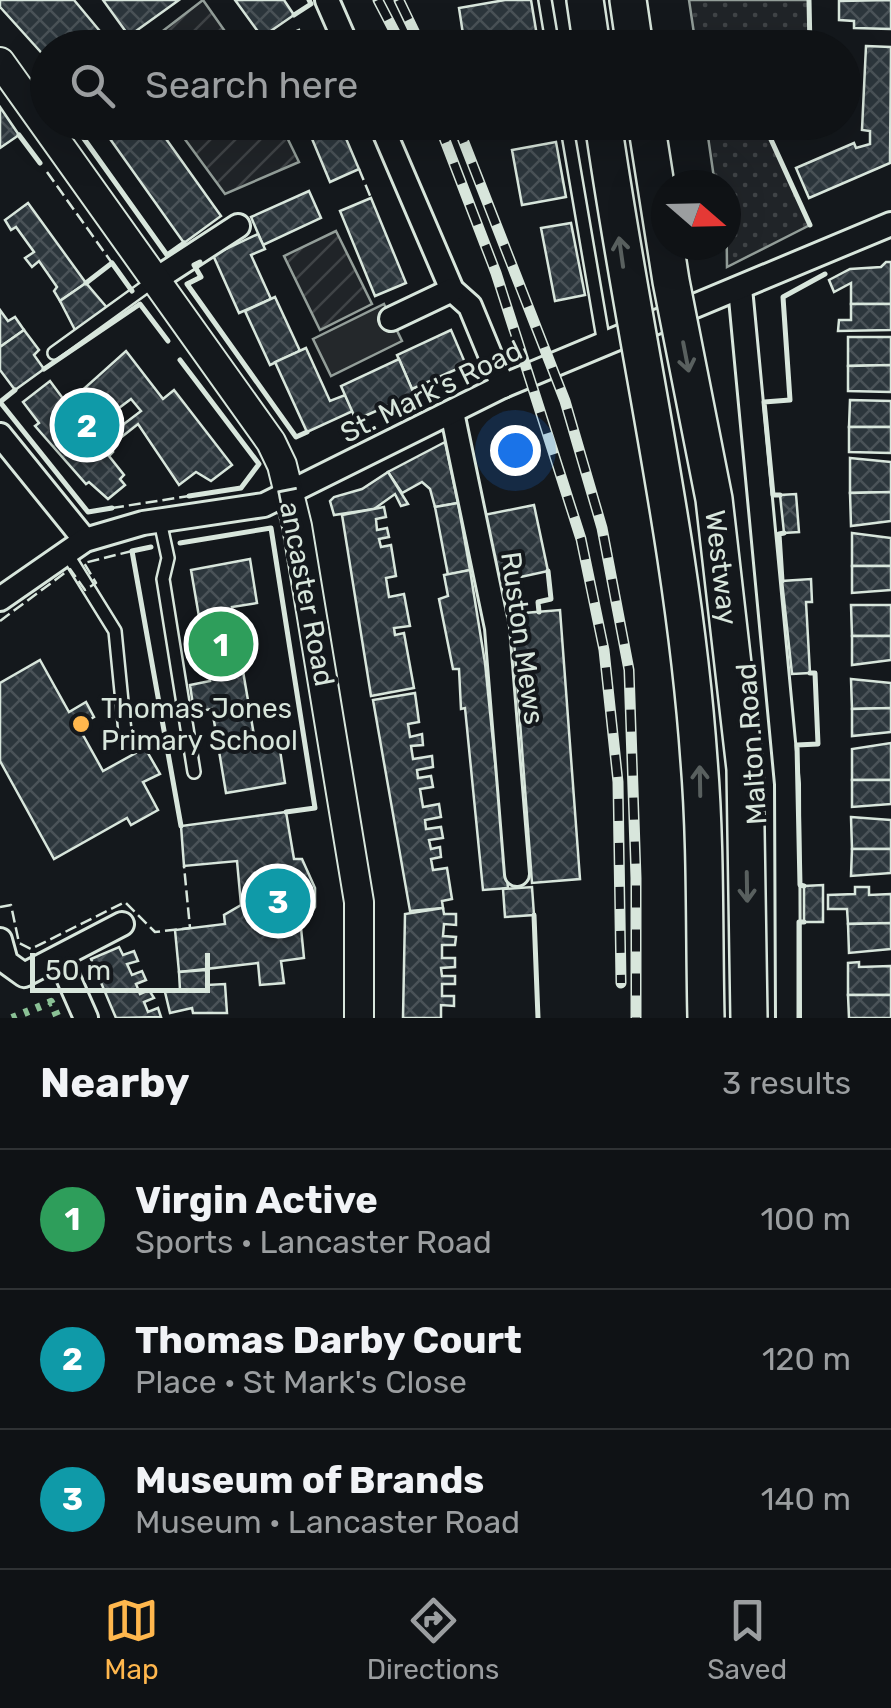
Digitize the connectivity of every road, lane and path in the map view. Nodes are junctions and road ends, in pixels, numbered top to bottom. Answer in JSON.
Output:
{"nodes":[{"id":1,"x":327,"y":0,"type":"edge"},
{"id":2,"x":545,"y":0,"type":"edge"},
{"id":3,"x":585,"y":0,"type":"edge"},
{"id":4,"x":628,"y":0,"type":"edge"},
{"id":5,"x":340,"y":30,"type":"edge"},
{"id":6,"x":550,"y":30,"type":"edge"},
{"id":7,"x":589,"y":30,"type":"edge"},
{"id":8,"x":632,"y":30,"type":"edge"},
{"id":9,"x":0,"y":62,"type":"edge"},
{"id":10,"x":30,"y":104,"type":"edge"},
{"id":11,"x":56,"y":140,"type":"edge"},
{"id":12,"x":388,"y":140,"type":"edge"},
{"id":13,"x":569,"y":140,"type":"edge"},
{"id":14,"x":606,"y":140,"type":"edge"},
{"id":15,"x":649,"y":140,"type":"edge"},
{"id":16,"x":891,"y":224,"type":"edge"},
{"id":17,"x":238,"y":226,"type":"dead end"},
{"id":18,"x":156,"y":280,"type":"junction"},
{"id":19,"x":740,"y":288,"type":"junction"},
{"id":20,"x":452,"y":290,"type":"junction"},
{"id":21,"x":391,"y":319,"type":"dead end"},
{"id":22,"x":604,"y":344,"type":"junction"},
{"id":23,"x":54,"y":353,"type":"dead end"},
{"id":24,"x":503,"y":386,"type":"junction"},
{"id":25,"x":452,"y":412,"type":"junction"},
{"id":26,"x":0,"y":435,"type":"edge"},
{"id":27,"x":290,"y":495,"type":"junction"},
{"id":28,"x":160,"y":521,"type":"junction"},
{"id":29,"x":75,"y":546,"type":"junction"},
{"id":30,"x":0,"y":599,"type":"edge"},
{"id":31,"x":125,"y":732,"type":"dead end"},
{"id":32,"x":194,"y":772,"type":"dead end"},
{"id":33,"x":516,"y":874,"type":"dead end"},
{"id":34,"x":122,"y":924,"type":"dead end"},
{"id":35,"x":0,"y":940,"type":"edge"},
{"id":36,"x":60,"y":960,"type":"junction"},
{"id":37,"x":86,"y":1018,"type":"edge"},
{"id":38,"x":359,"y":1018,"type":"edge"},
{"id":39,"x":706,"y":1018,"type":"edge"},
{"id":40,"x":749,"y":1018,"type":"edge"},
{"id":41,"x":788,"y":1018,"type":"edge"}],
"edges":[{"from":1,"to":5,"type":"street"},
{"from":2,"to":6,"type":"lane"},
{"from":3,"to":7,"type":"highway"},
{"from":4,"to":8,"type":"highway"},
{"from":9,"to":10,"type":"street","name":"Lancaster Road"},
{"from":11,"to":18,"type":"street","name":"Lancaster Road"},
{"from":12,"to":20,"type":"street"},
{"from":13,"to":22,"type":"lane"},
{"from":39,"to":14,"type":"highway","name":"Westway","one_way":true,"bridge":true},
{"from":15,"to":40,"type":"highway","name":"Westway","one_way":true,"bridge":true},
{"from":16,"to":19,"type":"street","name":"St. Mark's Road"},
{"from":17,"to":18,"type":"street"},
{"from":18,"to":23,"type":"lane"},
{"from":18,"to":27,"type":"street","name":"Lancaster Road"},
{"from":19,"to":22,"type":"street","name":"St. Mark's Road"},
{"from":19,"to":41,"type":"street","name":"Malton Road"},
{"from":20,"to":21,"type":"street"},
{"from":20,"to":24,"type":"street"},
{"from":22,"to":24,"type":"street","name":"St. Mark's Road"},
{"from":24,"to":25,"type":"street","name":"St. Mark's Road"},
{"from":25,"to":27,"type":"street","name":"St. Mark's Road"},
{"from":25,"to":33,"type":"street","name":"Ruston Mews"},
{"from":26,"to":29,"type":"street"},
{"from":27,"to":28,"type":"street","name":"St. Mark's Road"},
{"from":27,"to":38,"type":"street","name":"Lancaster Road"},
{"from":28,"to":29,"type":"street","name":"St. Mark's Road"},
{"from":28,"to":32,"type":"lane"},
{"from":29,"to":30,"type":"street","name":"St. Mark's Road"},
{"from":29,"to":31,"type":"lane"},
{"from":34,"to":36,"type":"street"},
{"from":35,"to":36,"type":"street"},
{"from":36,"to":37,"type":"street"}]}
